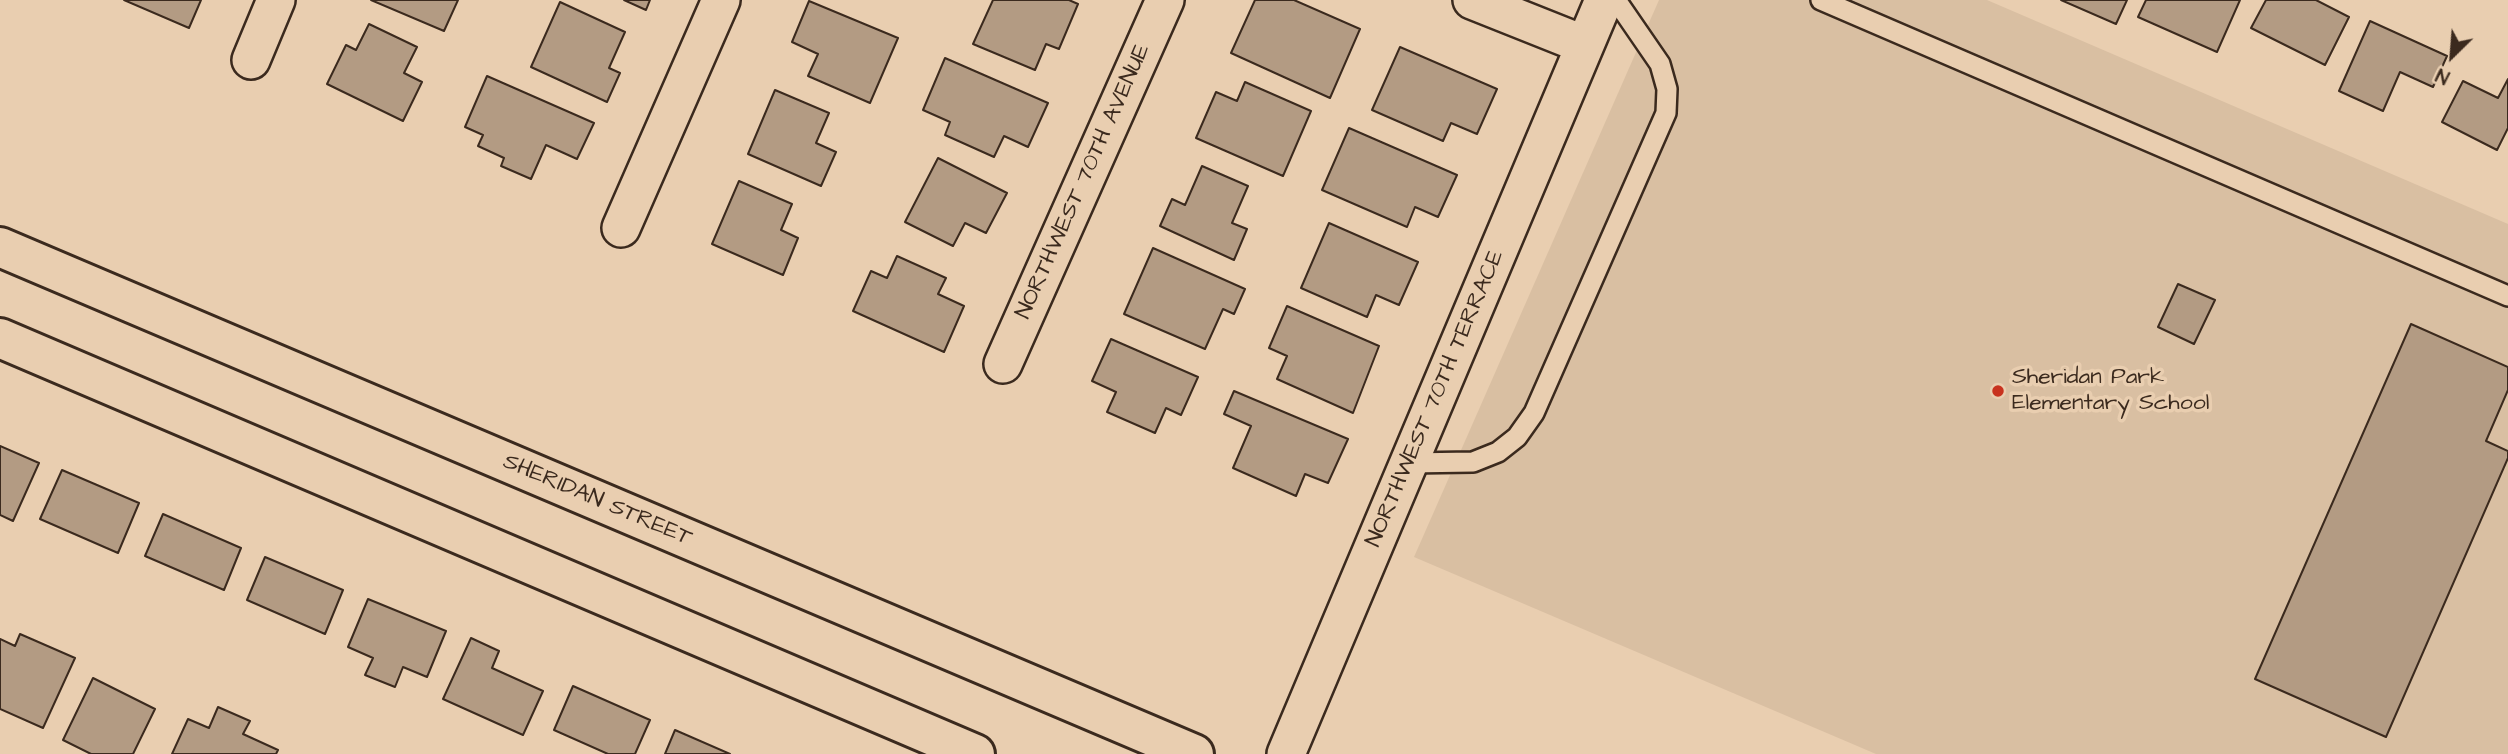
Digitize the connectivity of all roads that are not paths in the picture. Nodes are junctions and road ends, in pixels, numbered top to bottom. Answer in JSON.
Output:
{"nodes":[{"id":1,"x":276,"y":0,"type":"edge"},
{"id":2,"x":721,"y":0,"type":"edge"},
{"id":3,"x":1165,"y":0,"type":"edge"},
{"id":4,"x":1472,"y":0,"type":"edge"},
{"id":5,"x":1604,"y":0,"type":"edge"},
{"id":6,"x":1616,"y":0,"type":"edge"},
{"id":7,"x":1821,"y":0,"type":"edge"},
{"id":8,"x":1585,"y":45,"type":"junction"},
{"id":9,"x":251,"y":60,"type":"dead end"},
{"id":10,"x":621,"y":228,"type":"dead end"},
{"id":11,"x":0,"y":247,"type":"edge"},
{"id":12,"x":2508,"y":296,"type":"edge"},
{"id":13,"x":0,"y":338,"type":"edge"},
{"id":14,"x":1003,"y":364,"type":"dead end"},
{"id":15,"x":1409,"y":463,"type":"junction"},
{"id":16,"x":975,"y":754,"type":"edge"},
{"id":17,"x":1194,"y":754,"type":"edge"},
{"id":18,"x":1286,"y":754,"type":"edge"}],
"edges":[{"from":1,"to":9,"type":"street"},
{"from":2,"to":10,"type":"street"},
{"from":3,"to":14,"type":"street","name":"NORTHWEST 70TH AVENUE"},
{"from":4,"to":8,"type":"street"},
{"from":5,"to":8,"type":"street","name":"NORTHWEST 70TH TERRACE"},
{"from":6,"to":15,"type":"lane"},
{"from":7,"to":12,"type":"lane"},
{"from":8,"to":15,"type":"street","name":"NORTHWEST 70TH TERRACE"},
{"from":11,"to":17,"type":"main road","name":"SHERIDAN STREET"},
{"from":13,"to":16,"type":"main road"},
{"from":15,"to":18,"type":"street","name":"NORTHWEST 70TH TERRACE"}]}
